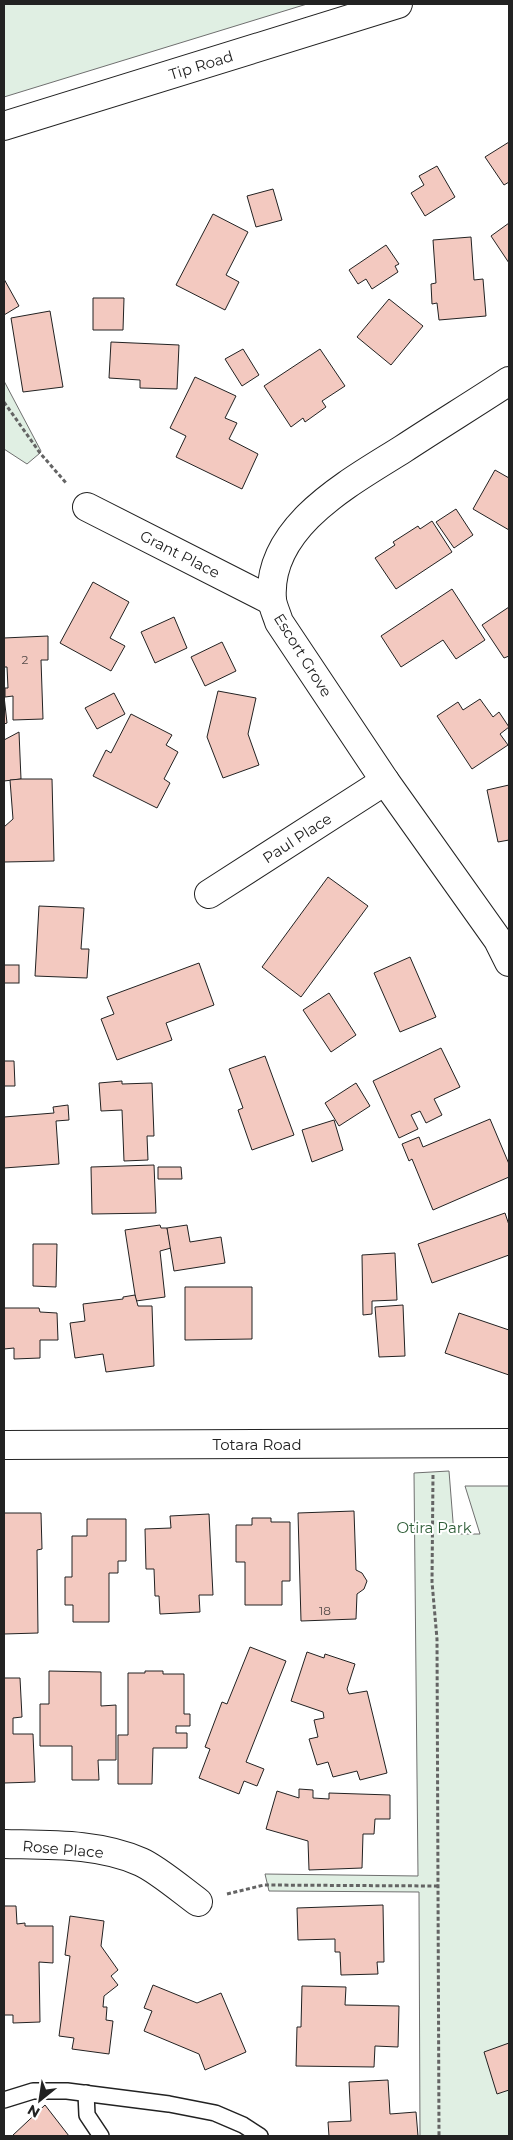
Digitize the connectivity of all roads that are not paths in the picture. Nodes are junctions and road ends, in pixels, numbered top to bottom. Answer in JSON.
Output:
{"nodes":[{"id":1,"x":398,"y":4,"type":"edge"},
{"id":2,"x":4,"y":126,"type":"edge"},
{"id":3,"x":509,"y":381,"type":"edge"},
{"id":4,"x":87,"y":507,"type":"road end"},
{"id":5,"x":272,"y":601,"type":"junction"},
{"id":6,"x":385,"y":781,"type":"junction"},
{"id":7,"x":209,"y":894,"type":"dead end"},
{"id":8,"x":505,"y":945,"type":"edge"},
{"id":9,"x":509,"y":1443,"type":"edge"},
{"id":10,"x":4,"y":1444,"type":"edge"},
{"id":11,"x":4,"y":1844,"type":"edge"},
{"id":12,"x":198,"y":1902,"type":"road end"},
{"id":13,"x":86,"y":2093,"type":"junction"},
{"id":14,"x":4,"y":2100,"type":"edge"},
{"id":15,"x":102,"y":2136,"type":"edge"},
{"id":16,"x":260,"y":2136,"type":"edge"}],
"edges":[{"from":1,"to":2,"type":"street","name":"Tip Road"},
{"from":3,"to":5,"type":"street","name":"Escort Grove"},
{"from":4,"to":5,"type":"street","name":"Grant Place"},
{"from":5,"to":6,"type":"street","name":"Escort Grove"},
{"from":6,"to":7,"type":"street","name":"Paul Place"},
{"from":6,"to":8,"type":"street","name":"Escort Grove"},
{"from":9,"to":10,"type":"street","name":"Totara Road"},
{"from":11,"to":12,"type":"street","name":"Rose Place"},
{"from":13,"to":14,"type":"lane"},
{"from":13,"to":15,"type":"lane"},
{"from":13,"to":16,"type":"lane"}]}
